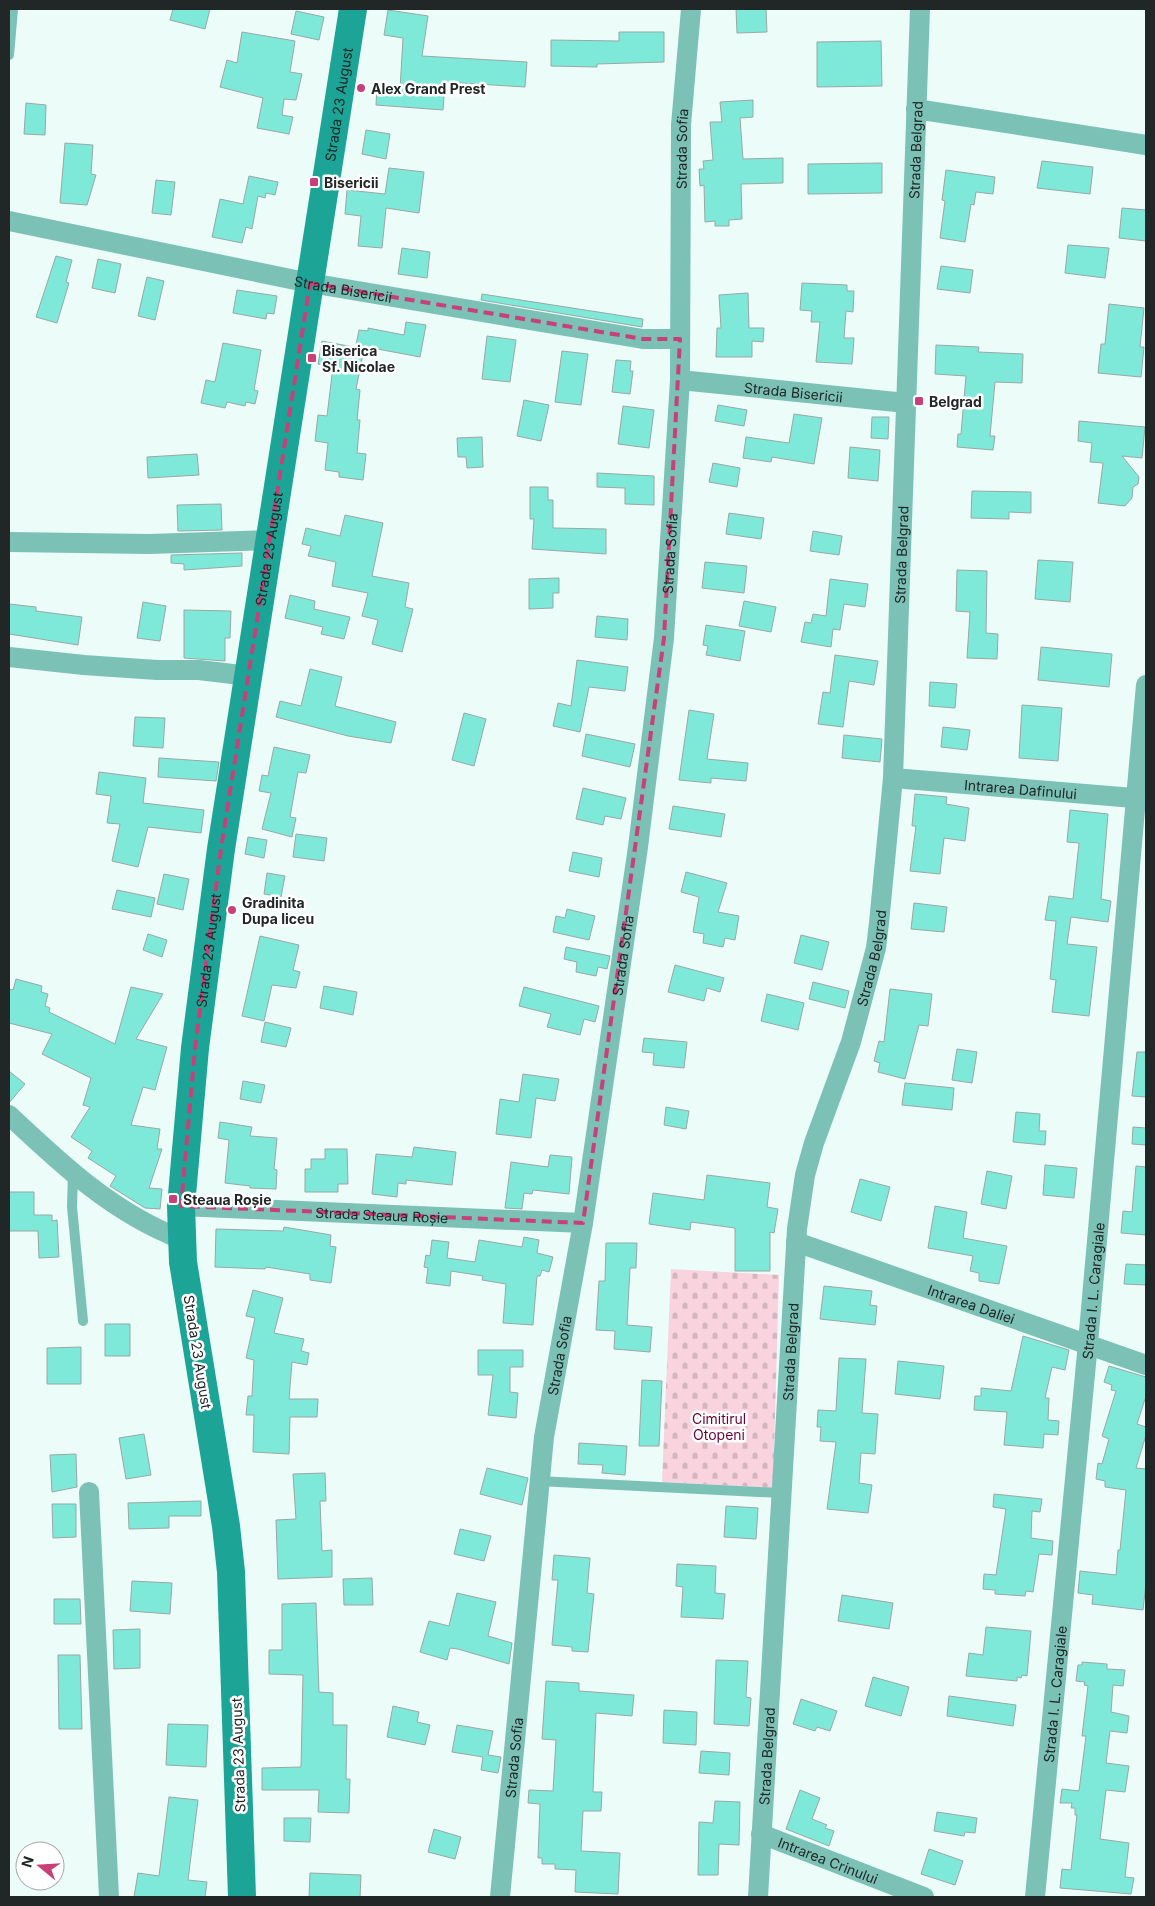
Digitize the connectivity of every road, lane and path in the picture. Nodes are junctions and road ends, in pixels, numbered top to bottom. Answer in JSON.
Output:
{"nodes":[{"id":1,"x":14,"y":9,"type":"edge"},
{"id":2,"x":354,"y":9,"type":"edge"},
{"id":3,"x":691,"y":9,"type":"edge"},
{"id":4,"x":920,"y":9,"type":"edge"},
{"id":5,"x":9,"y":55,"type":"edge"},
{"id":6,"x":916,"y":109,"type":"junction"},
{"id":7,"x":1146,"y":145,"type":"edge"},
{"id":8,"x":9,"y":221,"type":"edge"},
{"id":9,"x":310,"y":283,"type":"junction"},
{"id":10,"x":680,"y":339,"type":"junction"},
{"id":11,"x":680,"y":380,"type":"junction"},
{"id":12,"x":906,"y":403,"type":"junction"},
{"id":13,"x":270,"y":540,"type":"junction"},
{"id":14,"x":9,"y":542,"type":"edge"},
{"id":15,"x":9,"y":656,"type":"edge"},
{"id":16,"x":249,"y":676,"type":"junction"},
{"id":17,"x":1146,"y":685,"type":"edge"},
{"id":18,"x":893,"y":778,"type":"junction"},
{"id":19,"x":1141,"y":799,"type":"edge"},
{"id":20,"x":9,"y":1115,"type":"edge"},
{"id":21,"x":73,"y":1174,"type":"junction"},
{"id":22,"x":181,"y":1206,"type":"junction"},
{"id":23,"x":583,"y":1223,"type":"junction"},
{"id":24,"x":181,"y":1239,"type":"junction"},
{"id":25,"x":796,"y":1242,"type":"junction"},
{"id":26,"x":82,"y":1321,"type":"dead end"},
{"id":27,"x":1088,"y":1343,"type":"junction"},
{"id":28,"x":1146,"y":1364,"type":"edge"},
{"id":29,"x":538,"y":1481,"type":"junction"},
{"id":30,"x":88,"y":1492,"type":"dead end"},
{"id":31,"x":780,"y":1493,"type":"junction"},
{"id":32,"x":761,"y":1834,"type":"junction"},
{"id":33,"x":109,"y":1897,"type":"edge"},
{"id":34,"x":242,"y":1897,"type":"edge"},
{"id":35,"x":500,"y":1897,"type":"edge"},
{"id":36,"x":758,"y":1897,"type":"edge"},
{"id":37,"x":924,"y":1897,"type":"edge"},
{"id":38,"x":1035,"y":1897,"type":"edge"}],
"edges":[{"from":1,"to":5,"type":"lane"},
{"from":2,"to":9,"type":"main road","name":"Strada 23 August"},
{"from":3,"to":10,"type":"street","name":"Strada Sofia"},
{"from":4,"to":6,"type":"street","name":"Strada Belgrad"},
{"from":6,"to":7,"type":"street"},
{"from":6,"to":12,"type":"street","name":"Strada Belgrad"},
{"from":8,"to":9,"type":"street","name":"Strada Bisericii"},
{"from":9,"to":10,"type":"street","name":"Strada Bisericii"},
{"from":9,"to":13,"type":"main road","name":"Strada 23 August"},
{"from":10,"to":11,"type":"street","name":"Strada Sofia"},
{"from":11,"to":12,"type":"street","name":"Strada Bisericii"},
{"from":11,"to":23,"type":"street","name":"Strada Sofia"},
{"from":12,"to":18,"type":"street","name":"Strada Belgrad"},
{"from":13,"to":14,"type":"street"},
{"from":13,"to":16,"type":"main road","name":"Strada 23 August"},
{"from":15,"to":16,"type":"street"},
{"from":16,"to":22,"type":"main road","name":"Strada 23 August"},
{"from":17,"to":19,"type":"street","name":"Strada I. L. Caragiale"},
{"from":18,"to":19,"type":"street","name":"Intrarea Dafinului"},
{"from":18,"to":25,"type":"street","name":"Strada Belgrad"},
{"from":19,"to":27,"type":"street","name":"Strada I. L. Caragiale"},
{"from":20,"to":21,"type":"street"},
{"from":21,"to":24,"type":"street"},
{"from":21,"to":26,"type":"lane"},
{"from":22,"to":23,"type":"street","name":"Strada Steaua Roșie"},
{"from":22,"to":24,"type":"main road","name":"Strada 23 August"},
{"from":23,"to":29,"type":"street","name":"Strada Sofia"},
{"from":24,"to":34,"type":"main road","name":"Strada 23 August"},
{"from":25,"to":27,"type":"street","name":"Intrarea Daliei"},
{"from":25,"to":31,"type":"street","name":"Strada Belgrad"},
{"from":27,"to":28,"type":"street","name":"Intrarea Daliei"},
{"from":27,"to":38,"type":"street","name":"Strada I. L. Caragiale"},
{"from":29,"to":31,"type":"lane"},
{"from":29,"to":35,"type":"street","name":"Strada Sofia"},
{"from":30,"to":33,"type":"street"},
{"from":31,"to":32,"type":"street","name":"Strada Belgrad"},
{"from":32,"to":36,"type":"street","name":"Strada Belgrad"},
{"from":32,"to":37,"type":"street","name":"Intrarea Crinului"}]}
